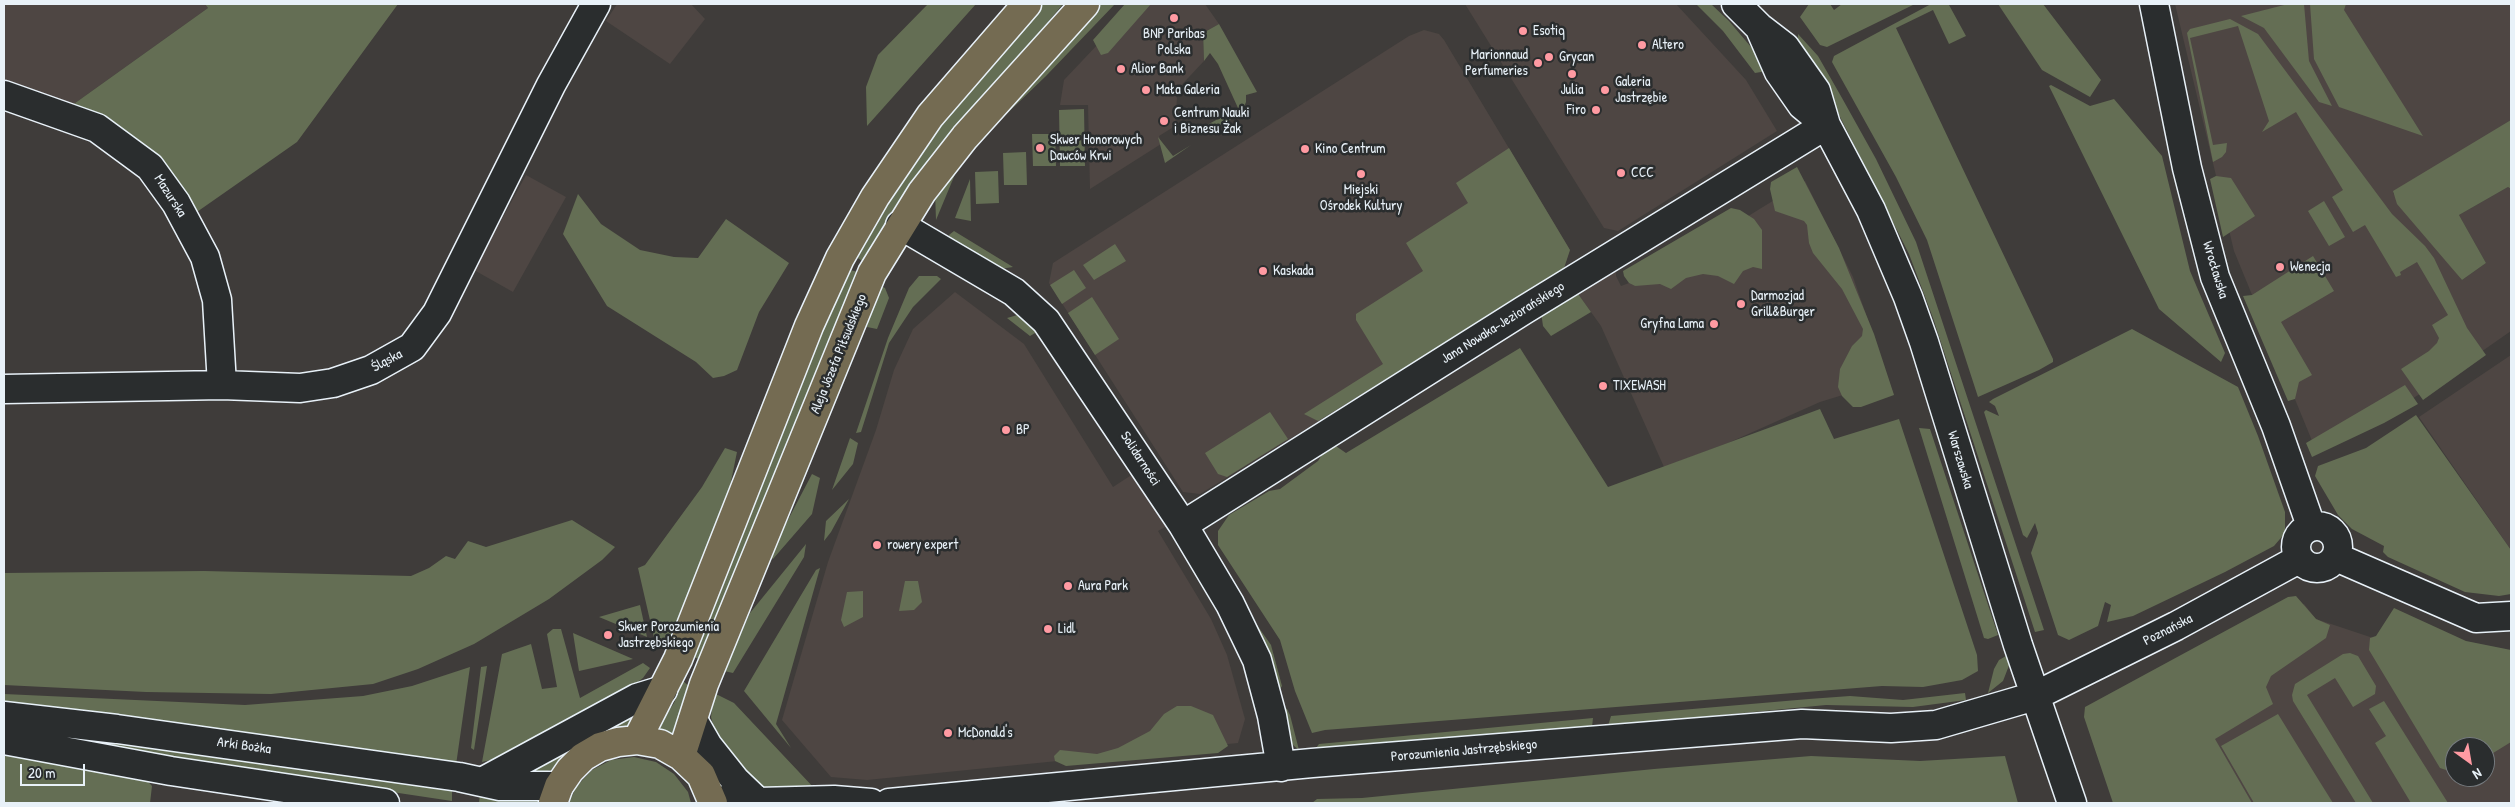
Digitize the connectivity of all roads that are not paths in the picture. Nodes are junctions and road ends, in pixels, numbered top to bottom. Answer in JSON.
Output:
{"nodes":[{"id":1,"x":596,"y":4,"type":"edge"},
{"id":2,"x":1027,"y":4,"type":"edge"},
{"id":3,"x":1085,"y":4,"type":"edge"},
{"id":4,"x":1736,"y":4,"type":"edge"},
{"id":5,"x":2154,"y":4,"type":"edge"},
{"id":6,"x":4,"y":95,"type":"edge"},
{"id":7,"x":1826,"y":125,"type":"junction"},
{"id":8,"x":900,"y":225,"type":"junction"},
{"id":9,"x":222,"y":385,"type":"junction"},
{"id":10,"x":4,"y":389,"type":"edge"},
{"id":11,"x":1183,"y":525,"type":"junction"},
{"id":12,"x":2311,"y":526,"type":"junction"},
{"id":13,"x":2336,"y":557,"type":"junction"},
{"id":14,"x":2299,"y":558,"type":"junction"},
{"id":15,"x":2511,"y":616,"type":"edge"},
{"id":16,"x":663,"y":690,"type":"junction"},
{"id":17,"x":2036,"y":696,"type":"junction"},
{"id":18,"x":4,"y":716,"type":"edge"},
{"id":19,"x":693,"y":720,"type":"junction"},
{"id":20,"x":4,"y":740,"type":"edge"},
{"id":21,"x":637,"y":740,"type":"junction"},
{"id":22,"x":681,"y":756,"type":"junction"},
{"id":23,"x":1281,"y":767,"type":"junction"},
{"id":24,"x":482,"y":782,"type":"junction"},
{"id":25,"x":556,"y":794,"type":"edge"},
{"id":26,"x":713,"y":802,"type":"edge"},
{"id":27,"x":758,"y":802,"type":"edge"},
{"id":28,"x":385,"y":803,"type":"edge"},
{"id":29,"x":871,"y":803,"type":"edge"},
{"id":30,"x":888,"y":803,"type":"edge"},
{"id":31,"x":2072,"y":803,"type":"edge"}],
"edges":[{"from":1,"to":9,"type":"street","name":"Śląska"},
{"from":2,"to":16,"type":"main road"},
{"from":3,"to":8,"type":"main road","name":"Aleja Józefa Piłsudskiego"},
{"from":4,"to":7,"type":"street","name":"Warszawska"},
{"from":5,"to":12,"type":"street","name":"Wrocławska"},
{"from":6,"to":9,"type":"street","name":"Mazurska"},
{"from":7,"to":11,"type":"street","name":"Jana Nowaka-Jeziorańskiego"},
{"from":7,"to":17,"type":"street","name":"Warszawska"},
{"from":8,"to":11,"type":"street","name":"Solidarności"},
{"from":8,"to":19,"type":"main road","name":"Aleja Józefa Piłsudskiego"},
{"from":9,"to":10,"type":"street","name":"Śląska"},
{"from":11,"to":23,"type":"street","name":"Solidarności"},
{"from":12,"to":13,"type":"street"},
{"from":12,"to":14,"type":"street"},
{"from":13,"to":14,"type":"street"},
{"from":13,"to":15,"type":"street"},
{"from":14,"to":17,"type":"street","name":"Poznańska"},
{"from":16,"to":21,"type":"main road"},
{"from":16,"to":24,"type":"street"},
{"from":17,"to":23,"type":"street","name":"Porozumienia Jastrzębskiego"},
{"from":17,"to":31,"type":"street","name":"Warszawska"},
{"from":18,"to":24,"type":"street","name":"Arki Bożka"},
{"from":19,"to":22,"type":"main road","name":"Aleja Józefa Piłsudskiego"},
{"from":19,"to":27,"type":"street"},
{"from":20,"to":28,"type":"street"},
{"from":21,"to":22,"type":"main road"},
{"from":21,"to":25,"type":"main road"},
{"from":22,"to":26,"type":"main road"},
{"from":23,"to":30,"type":"street","name":"Porozumienia Jastrzębskiego"},
{"from":24,"to":25,"type":"street","name":"Arki Bożka"},
{"from":26,"to":27,"type":"street"},
{"from":27,"to":29,"type":"street"}]}
